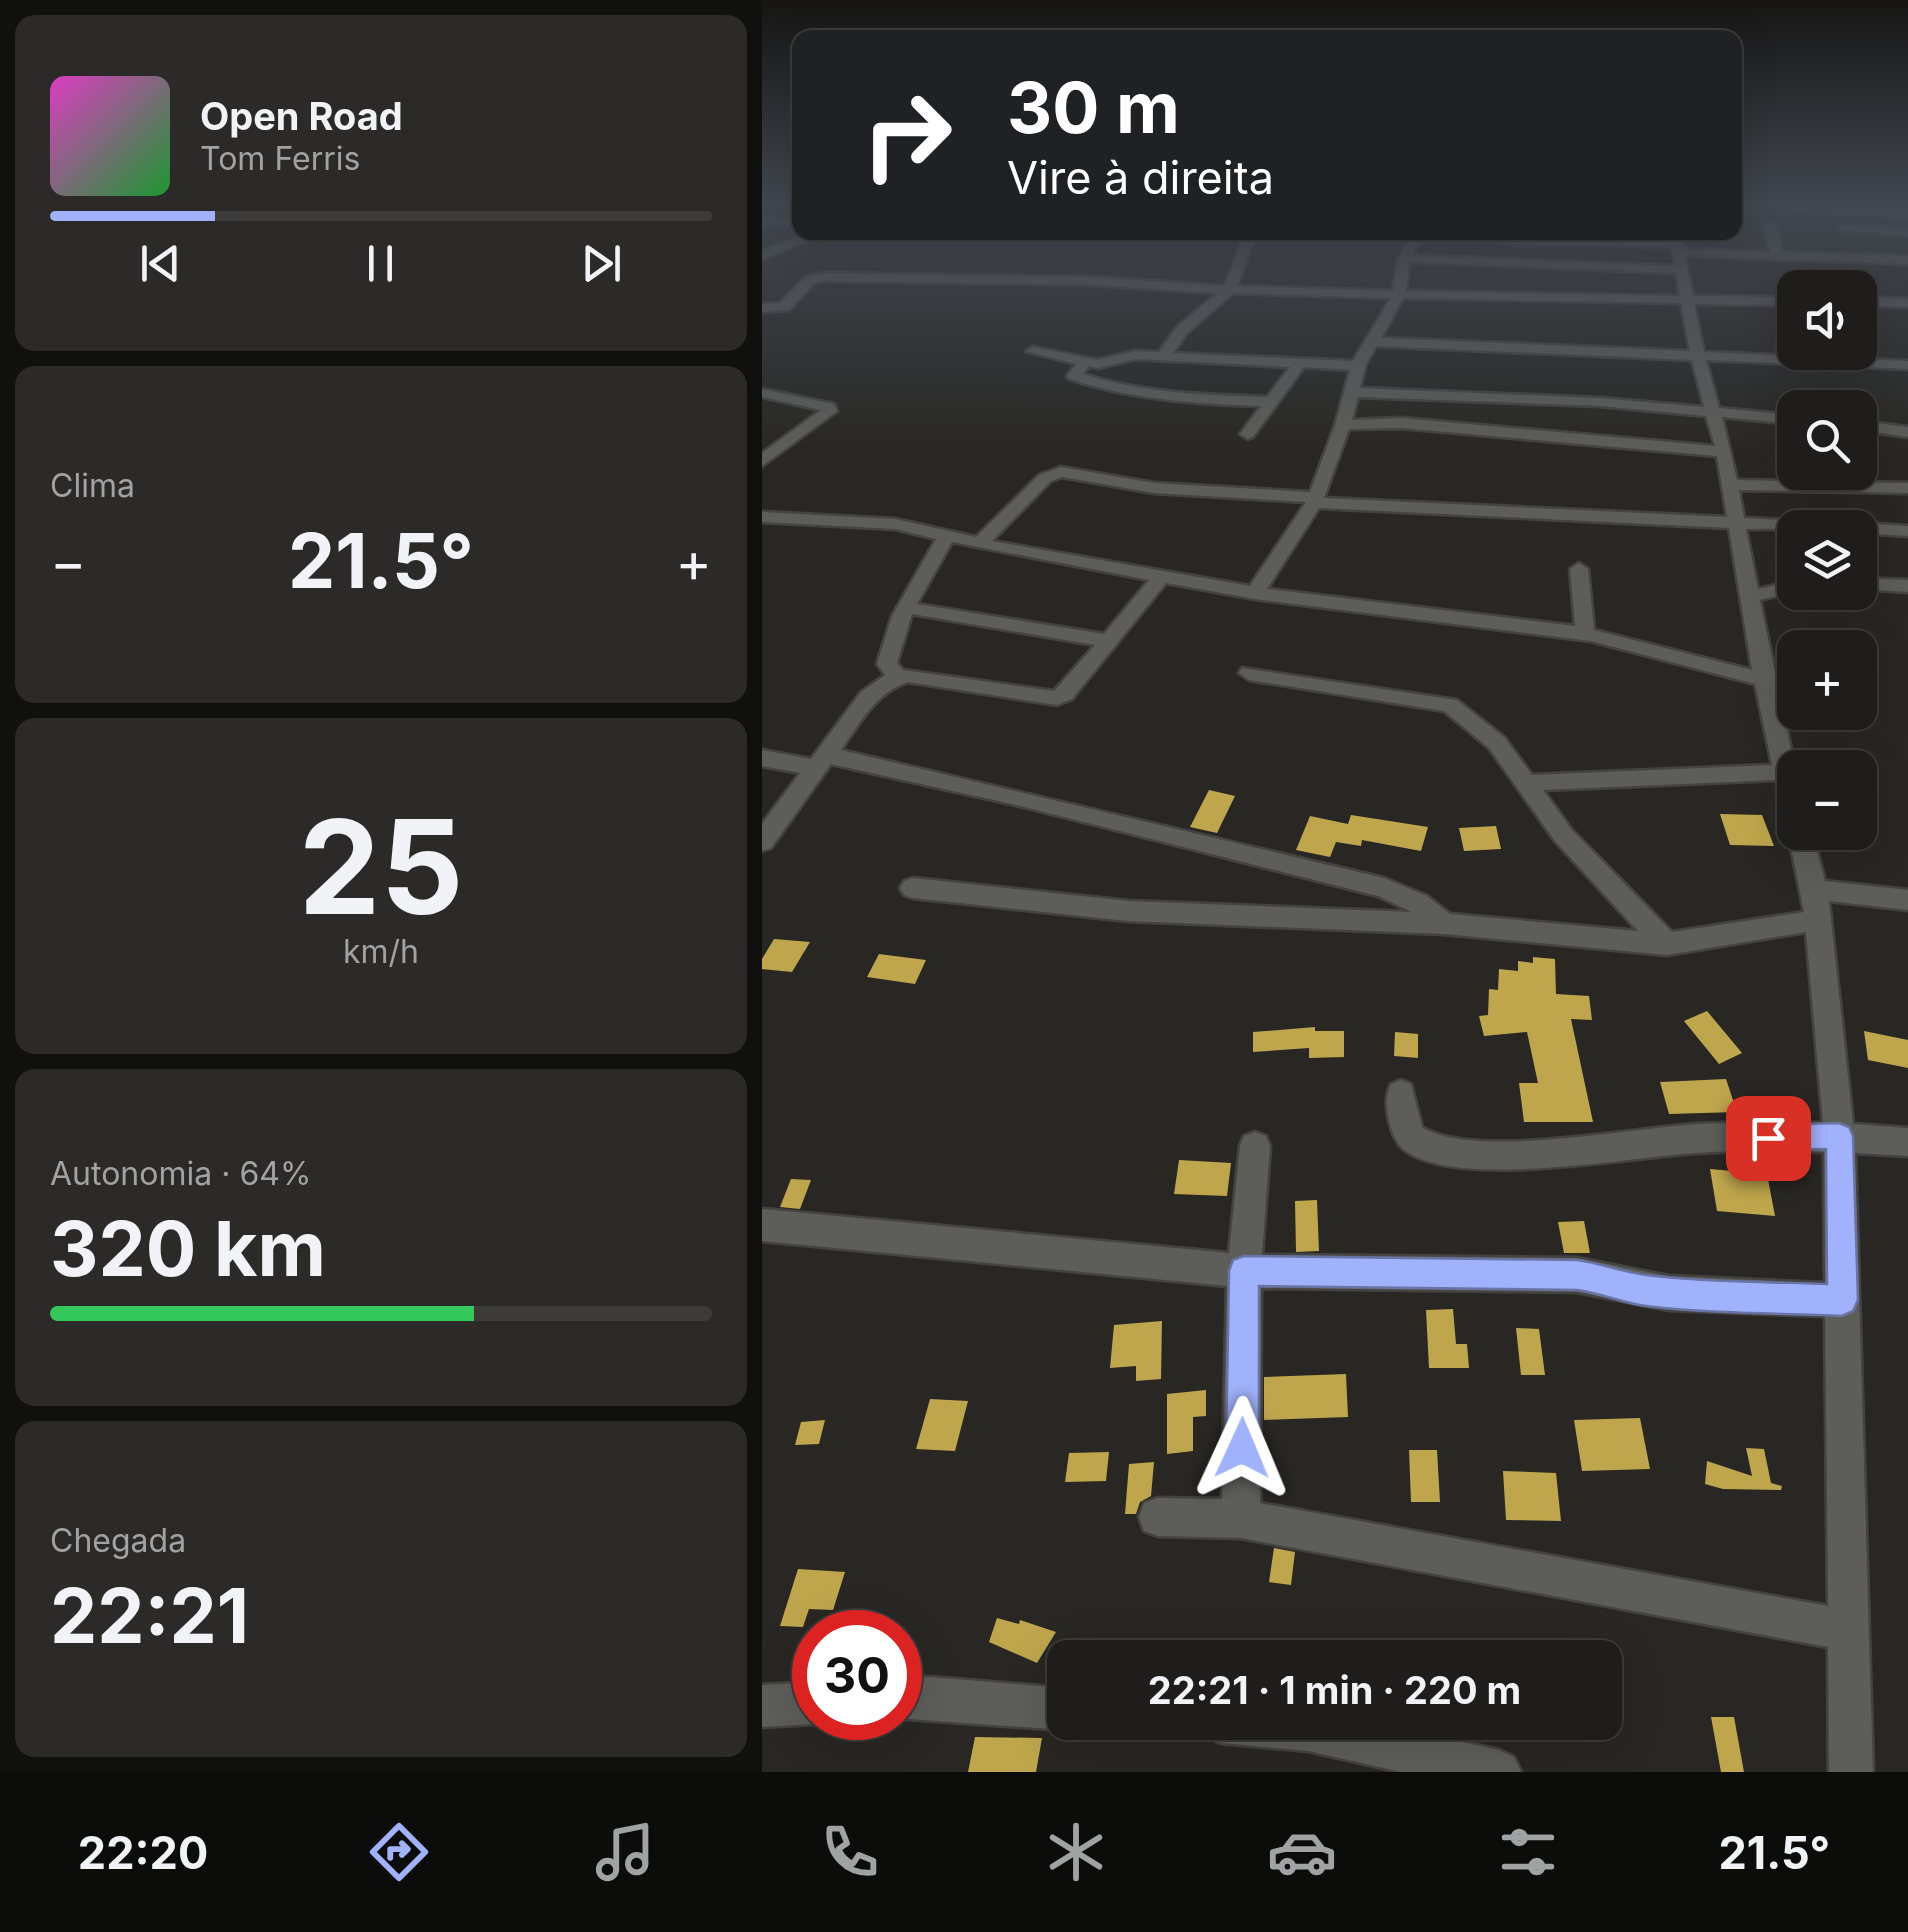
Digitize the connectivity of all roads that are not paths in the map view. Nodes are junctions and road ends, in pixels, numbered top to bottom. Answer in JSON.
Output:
{"nodes":[{"id":1,"x":802,"y":290,"type":"edge"},
{"id":2,"x":1229,"y":290,"type":"edge"},
{"id":3,"x":1253,"y":290,"type":"edge"},
{"id":4,"x":1400,"y":290,"type":"edge"},
{"id":5,"x":1686,"y":290,"type":"edge"},
{"id":6,"x":1399,"y":294,"type":"junction"},
{"id":7,"x":1687,"y":299,"type":"junction"},
{"id":8,"x":1777,"y":300,"type":"edge"},
{"id":9,"x":1877,"y":302,"type":"edge"},
{"id":10,"x":1908,"y":303,"type":"edge"},
{"id":11,"x":762,"y":308,"type":"edge"},
{"id":12,"x":1372,"y":342,"type":"junction"},
{"id":13,"x":1034,"y":351,"type":"dead end"},
{"id":14,"x":1697,"y":354,"type":"junction"},
{"id":15,"x":1164,"y":355,"type":"junction"},
{"id":16,"x":1085,"y":362,"type":"junction"},
{"id":17,"x":1299,"y":364,"type":"junction"},
{"id":18,"x":1908,"y":365,"type":"edge"},
{"id":19,"x":1358,"y":366,"type":"junction"},
{"id":20,"x":1352,"y":392,"type":"junction"},
{"id":21,"x":762,"y":393,"type":"edge"},
{"id":22,"x":1272,"y":402,"type":"junction"},
{"id":23,"x":1714,"y":410,"type":"junction"},
{"id":24,"x":1777,"y":417,"type":"edge"},
{"id":25,"x":1343,"y":424,"type":"junction"},
{"id":26,"x":1877,"y":428,"type":"edge"},
{"id":27,"x":1908,"y":432,"type":"edge"},
{"id":28,"x":1248,"y":434,"type":"dead end"},
{"id":29,"x":1724,"y":452,"type":"junction"},
{"id":30,"x":762,"y":461,"type":"edge"},
{"id":31,"x":1730,"y":486,"type":"junction"},
{"id":32,"x":1777,"y":487,"type":"edge"},
{"id":33,"x":1877,"y":488,"type":"edge"},
{"id":34,"x":1908,"y":488,"type":"edge"},
{"id":35,"x":1315,"y":500,"type":"junction"},
{"id":36,"x":762,"y":517,"type":"edge"},
{"id":37,"x":1736,"y":522,"type":"junction"},
{"id":38,"x":1777,"y":524,"type":"edge"},
{"id":39,"x":1877,"y":529,"type":"edge"},
{"id":40,"x":1908,"y":531,"type":"edge"},
{"id":41,"x":947,"y":535,"type":"junction"},
{"id":42,"x":980,"y":543,"type":"junction"},
{"id":43,"x":1579,"y":570,"type":"dead end"},
{"id":44,"x":1162,"y":576,"type":"junction"},
{"id":45,"x":1777,"y":585,"type":"edge"},
{"id":46,"x":1877,"y":585,"type":"edge"},
{"id":47,"x":1908,"y":586,"type":"edge"},
{"id":48,"x":1749,"y":588,"type":"junction"},
{"id":49,"x":1255,"y":594,"type":"junction"},
{"id":50,"x":908,"y":608,"type":"junction"},
{"id":51,"x":1585,"y":633,"type":"junction"},
{"id":52,"x":1109,"y":640,"type":"junction"},
{"id":53,"x":1249,"y":673,"type":"dead end"},
{"id":54,"x":898,"y":677,"type":"junction"},
{"id":55,"x":1764,"y":680,"type":"junction"},
{"id":56,"x":1780,"y":750,"type":"edge"},
{"id":57,"x":762,"y":758,"type":"edge"},
{"id":58,"x":821,"y":762,"type":"junction"},
{"id":59,"x":1777,"y":772,"type":"edge"},
{"id":60,"x":1527,"y":783,"type":"junction"},
{"id":61,"x":762,"y":842,"type":"edge"},
{"id":62,"x":1804,"y":850,"type":"edge"},
{"id":63,"x":913,"y":888,"type":"dead end"},
{"id":64,"x":1908,"y":900,"type":"edge"},
{"id":65,"x":1816,"y":905,"type":"junction"},
{"id":66,"x":1444,"y":924,"type":"junction"},
{"id":67,"x":1667,"y":944,"type":"junction"},
{"id":68,"x":1401,"y":1093,"type":"dead end"},
{"id":69,"x":1839,"y":1136,"type":"junction"},
{"id":70,"x":1908,"y":1142,"type":"edge"},
{"id":71,"x":1255,"y":1146,"type":"dead end"},
{"id":72,"x":762,"y":1224,"type":"edge"},
{"id":73,"x":1244,"y":1271,"type":"junction"},
{"id":74,"x":1842,"y":1300,"type":"junction"},
{"id":75,"x":1158,"y":1516,"type":"dead end"},
{"id":76,"x":1241,"y":1519,"type":"junction"},
{"id":77,"x":1848,"y":1630,"type":"junction"},
{"id":78,"x":922,"y":1699,"type":"edge"},
{"id":79,"x":792,"y":1704,"type":"edge"},
{"id":80,"x":762,"y":1706,"type":"edge"},
{"id":81,"x":1047,"y":1708,"type":"edge"},
{"id":82,"x":1353,"y":1740,"type":"edge"},
{"id":83,"x":1499,"y":1772,"type":"edge"},
{"id":84,"x":1851,"y":1772,"type":"edge"}],
"edges":[{"from":1,"to":11,"type":"street"},
{"from":2,"to":15,"type":"street"},
{"from":3,"to":6,"type":"street"},
{"from":4,"to":6,"type":"street"},
{"from":5,"to":7,"type":"street"},
{"from":6,"to":7,"type":"street"},
{"from":6,"to":12,"type":"street"},
{"from":7,"to":8,"type":"street"},
{"from":7,"to":14,"type":"street"},
{"from":9,"to":10,"type":"street"},
{"from":12,"to":14,"type":"street"},
{"from":12,"to":19,"type":"street"},
{"from":13,"to":16,"type":"street"},
{"from":14,"to":18,"type":"street"},
{"from":14,"to":23,"type":"street"},
{"from":15,"to":16,"type":"street"},
{"from":15,"to":17,"type":"street"},
{"from":16,"to":22,"type":"street"},
{"from":17,"to":19,"type":"street"},
{"from":17,"to":22,"type":"street"},
{"from":19,"to":20,"type":"street"},
{"from":20,"to":23,"type":"street"},
{"from":20,"to":25,"type":"street"},
{"from":21,"to":30,"type":"street"},
{"from":22,"to":28,"type":"street"},
{"from":23,"to":24,"type":"street"},
{"from":23,"to":29,"type":"street"},
{"from":25,"to":29,"type":"street"},
{"from":25,"to":35,"type":"street"},
{"from":26,"to":27,"type":"street"},
{"from":29,"to":31,"type":"street"},
{"from":31,"to":32,"type":"street"},
{"from":31,"to":37,"type":"street"},
{"from":33,"to":34,"type":"street"},
{"from":35,"to":37,"type":"street"},
{"from":35,"to":42,"type":"street"},
{"from":35,"to":49,"type":"street"},
{"from":36,"to":41,"type":"street"},
{"from":37,"to":38,"type":"street"},
{"from":37,"to":48,"type":"street"},
{"from":39,"to":40,"type":"street"},
{"from":41,"to":42,"type":"street"},
{"from":41,"to":50,"type":"street"},
{"from":42,"to":44,"type":"street"},
{"from":43,"to":51,"type":"street"},
{"from":44,"to":49,"type":"street"},
{"from":44,"to":52,"type":"street"},
{"from":45,"to":48,"type":"street"},
{"from":46,"to":47,"type":"street"},
{"from":48,"to":55,"type":"street"},
{"from":49,"to":51,"type":"street"},
{"from":50,"to":52,"type":"street"},
{"from":50,"to":54,"type":"street"},
{"from":51,"to":55,"type":"street"},
{"from":52,"to":54,"type":"street"},
{"from":53,"to":60,"type":"street"},
{"from":54,"to":58,"type":"street"},
{"from":55,"to":56,"type":"street"},
{"from":57,"to":58,"type":"street"},
{"from":58,"to":61,"type":"street"},
{"from":58,"to":66,"type":"street"},
{"from":59,"to":60,"type":"street"},
{"from":60,"to":67,"type":"street"},
{"from":62,"to":65,"type":"street"},
{"from":63,"to":66,"type":"street"},
{"from":64,"to":65,"type":"street"},
{"from":65,"to":67,"type":"street"},
{"from":65,"to":69,"type":"street"},
{"from":66,"to":67,"type":"street"},
{"from":68,"to":69,"type":"street"},
{"from":69,"to":70,"type":"street"},
{"from":69,"to":74,"type":"street"},
{"from":71,"to":73,"type":"street"},
{"from":72,"to":73,"type":"street"},
{"from":73,"to":74,"type":"street"},
{"from":73,"to":76,"type":"street"},
{"from":74,"to":77,"type":"street"},
{"from":75,"to":76,"type":"street"},
{"from":76,"to":77,"type":"street"},
{"from":77,"to":84,"type":"street"},
{"from":78,"to":81,"type":"street"},
{"from":79,"to":80,"type":"street"},
{"from":82,"to":83,"type":"street"}]}
